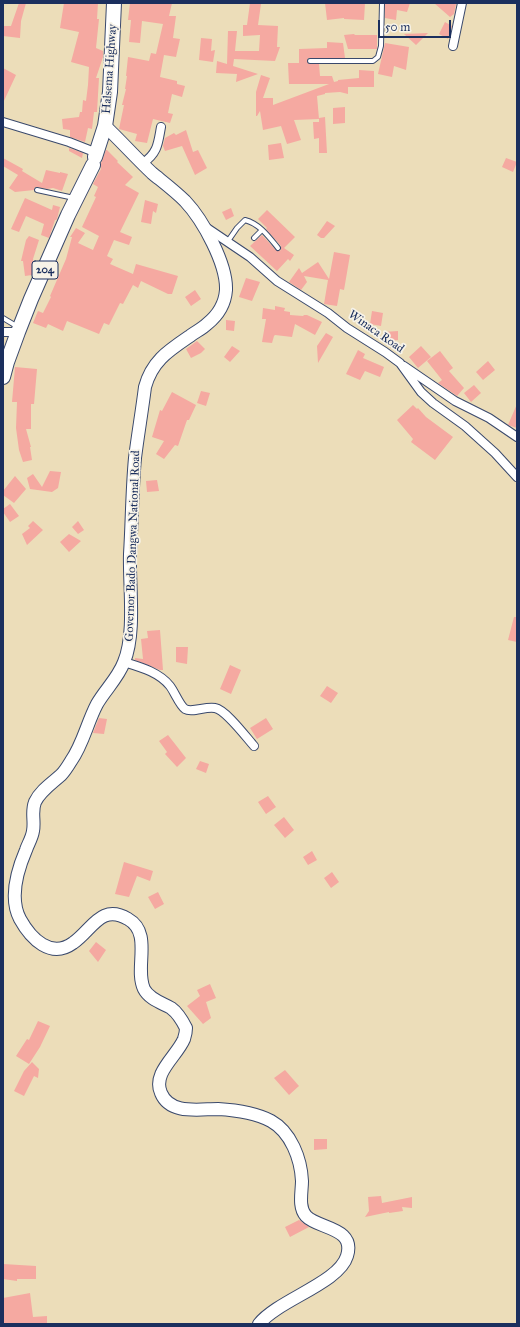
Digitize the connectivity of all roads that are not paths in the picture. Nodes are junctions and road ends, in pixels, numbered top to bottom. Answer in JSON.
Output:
{"nodes":[{"id":1,"x":114,"y":3,"type":"edge"},
{"id":2,"x":382,"y":3,"type":"edge"},
{"id":3,"x":462,"y":3,"type":"edge"},
{"id":4,"x":453,"y":46,"type":"dead end"},
{"id":5,"x":310,"y":61,"type":"dead end"},
{"id":6,"x":3,"y":122,"type":"edge"},
{"id":7,"x":105,"y":126,"type":"junction"},
{"id":8,"x":161,"y":127,"type":"dead end"},
{"id":9,"x":95,"y":158,"type":"junction"},
{"id":10,"x":143,"y":163,"type":"junction"},
{"id":11,"x":37,"y":190,"type":"dead end"},
{"id":12,"x":76,"y":199,"type":"junction"},
{"id":13,"x":204,"y":226,"type":"junction"},
{"id":14,"x":262,"y":230,"type":"junction"},
{"id":15,"x":254,"y":238,"type":"dead end"},
{"id":16,"x":228,"y":241,"type":"junction"},
{"id":17,"x":278,"y":248,"type":"dead end"},
{"id":18,"x":3,"y":318,"type":"edge"},
{"id":19,"x":19,"y":330,"type":"junction"},
{"id":20,"x":3,"y":332,"type":"edge"},
{"id":21,"x":400,"y":363,"type":"junction"},
{"id":22,"x":3,"y":377,"type":"edge"},
{"id":23,"x":517,"y":437,"type":"edge"},
{"id":24,"x":517,"y":477,"type":"edge"},
{"id":25,"x":124,"y":662,"type":"junction"},
{"id":26,"x":254,"y":746,"type":"dead end"},
{"id":27,"x":259,"y":1324,"type":"edge"}],
"edges":[{"from":1,"to":7,"type":"highway","name":"Halsema Highway","number":"204"},
{"from":2,"to":5,"type":"lane"},
{"from":3,"to":4,"type":"street"},
{"from":6,"to":9,"type":"street"},
{"from":7,"to":9,"type":"highway","name":"Halsema Highway","number":"204"},
{"from":7,"to":10,"type":"main road","name":"Governor Bado Dangwa National Road"},
{"from":8,"to":10,"type":"street"},
{"from":9,"to":12,"type":"highway","name":"Halsema Highway","number":"204"},
{"from":10,"to":13,"type":"main road","name":"Governor Bado Dangwa National Road"},
{"from":11,"to":12,"type":"lane"},
{"from":12,"to":19,"type":"highway","name":"Halsema Highway","number":"204"},
{"from":13,"to":16,"type":"street","name":"Winaca Road"},
{"from":13,"to":25,"type":"main road","name":"Governor Bado Dangwa National Road"},
{"from":14,"to":15,"type":"lane"},
{"from":14,"to":16,"type":"lane"},
{"from":14,"to":17,"type":"lane"},
{"from":16,"to":21,"type":"street","name":"Winaca Road"},
{"from":18,"to":19,"type":"lane"},
{"from":19,"to":20,"type":"street"},
{"from":19,"to":22,"type":"highway","name":"Halsema Highway","number":"204"},
{"from":21,"to":23,"type":"street"},
{"from":21,"to":24,"type":"street","name":"Winaca Road"},
{"from":25,"to":26,"type":"street"},
{"from":25,"to":27,"type":"main road","name":"Governor Bado Dangwa National Road"}]}
